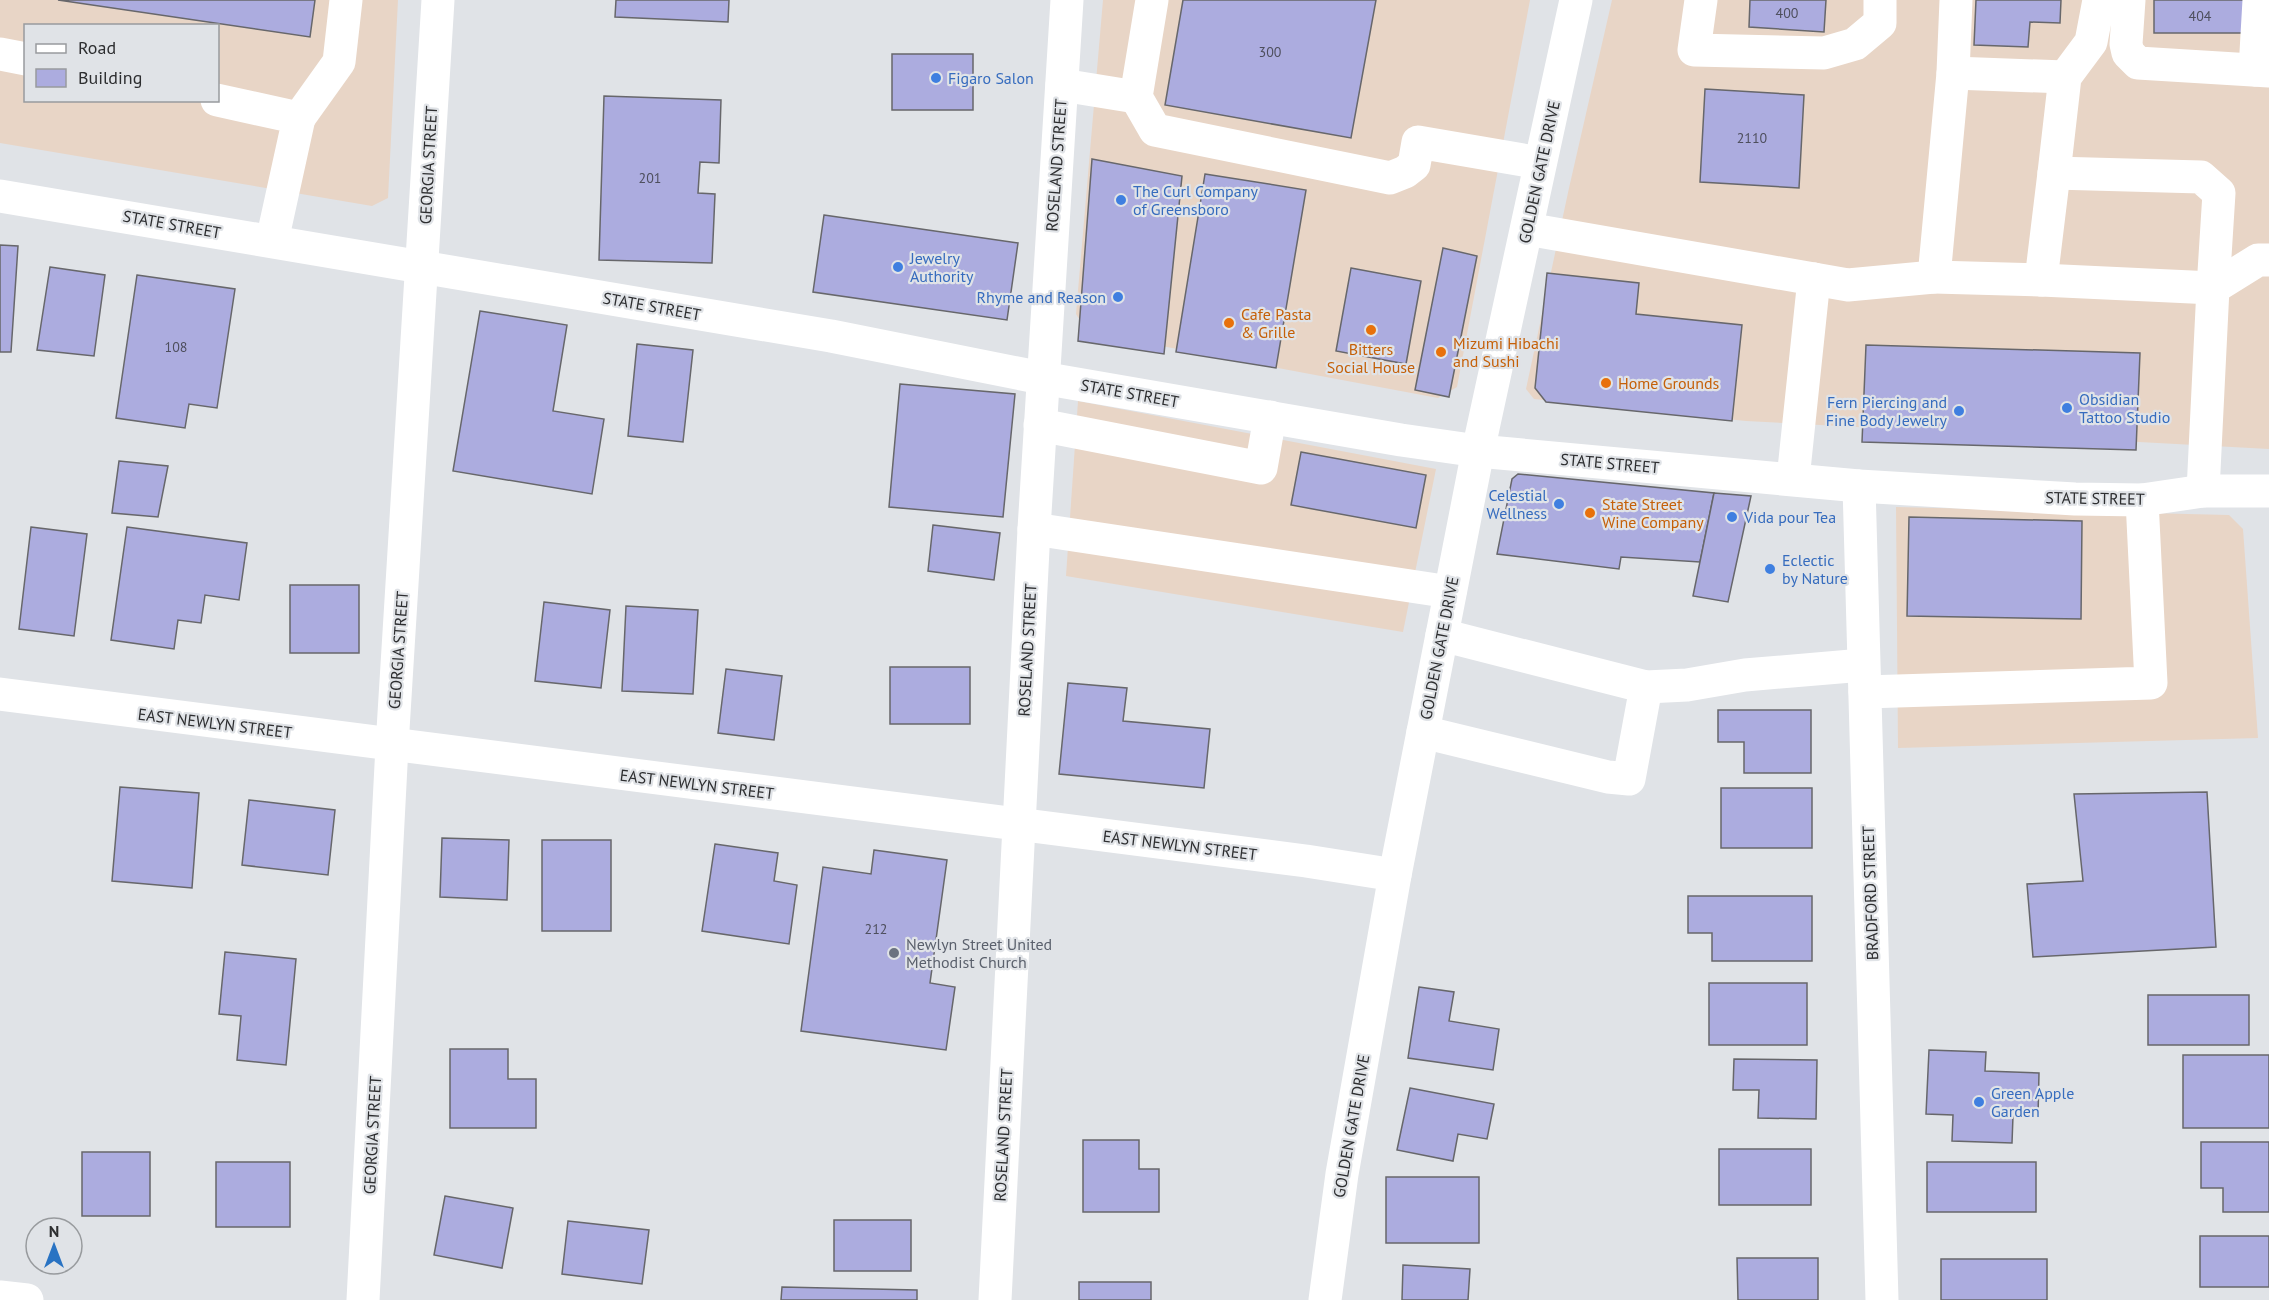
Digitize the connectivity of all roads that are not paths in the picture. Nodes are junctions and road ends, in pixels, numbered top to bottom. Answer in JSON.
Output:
{"nodes":[{"id":1,"x":346,"y":0,"type":"edge"},
{"id":2,"x":438,"y":0,"type":"edge"},
{"id":3,"x":1067,"y":0,"type":"edge"},
{"id":4,"x":1152,"y":0,"type":"edge"},
{"id":5,"x":1576,"y":0,"type":"edge"},
{"id":6,"x":1701,"y":0,"type":"edge"},
{"id":7,"x":1880,"y":0,"type":"edge"},
{"id":8,"x":1956,"y":0,"type":"edge"},
{"id":9,"x":2099,"y":0,"type":"edge"},
{"id":10,"x":2129,"y":0,"type":"edge"},
{"id":11,"x":2259,"y":0,"type":"edge"},
{"id":12,"x":0,"y":54,"type":"edge"},
{"id":13,"x":24,"y":59,"type":"edge"},
{"id":14,"x":2262,"y":70,"type":"edge"},
{"id":15,"x":1953,"y":73,"type":"junction"},
{"id":16,"x":2065,"y":77,"type":"junction"},
{"id":17,"x":1062,"y":84,"type":"junction"},
{"id":18,"x":1136,"y":97,"type":"junction"},
{"id":19,"x":219,"y":100,"type":"edge"},
{"id":20,"x":299,"y":118,"type":"junction"},
{"id":21,"x":1540,"y":164,"type":"junction"},
{"id":22,"x":2054,"y":173,"type":"junction"},
{"id":23,"x":0,"y":196,"type":"edge"},
{"id":24,"x":1527,"y":229,"type":"junction"},
{"id":25,"x":272,"y":241,"type":"junction"},
{"id":26,"x":2269,"y":260,"type":"edge"},
{"id":27,"x":422,"y":266,"type":"junction"},
{"id":28,"x":1934,"y":277,"type":"junction"},
{"id":29,"x":1814,"y":279,"type":"junction"},
{"id":30,"x":2041,"y":280,"type":"junction"},
{"id":31,"x":2213,"y":288,"type":"junction"},
{"id":32,"x":1042,"y":378,"type":"junction"},
{"id":33,"x":1169,"y":400,"type":"junction"},
{"id":34,"x":1270,"y":417,"type":"junction"},
{"id":35,"x":1040,"y":425,"type":"junction"},
{"id":36,"x":1164,"y":449,"type":"junction"},
{"id":37,"x":1478,"y":451,"type":"junction"},
{"id":38,"x":1793,"y":479,"type":"junction"},
{"id":39,"x":1859,"y":486,"type":"junction"},
{"id":40,"x":2203,"y":491,"type":"junction"},
{"id":41,"x":2269,"y":491,"type":"edge"},
{"id":42,"x":2142,"y":500,"type":"junction"},
{"id":43,"x":1034,"y":529,"type":"junction"},
{"id":44,"x":1450,"y":592,"type":"junction"},
{"id":45,"x":1442,"y":635,"type":"junction"},
{"id":46,"x":1864,"y":679,"type":"junction"},
{"id":47,"x":1646,"y":687,"type":"junction"},
{"id":48,"x":0,"y":694,"type":"edge"},
{"id":49,"x":1423,"y":732,"type":"junction"},
{"id":50,"x":392,"y":746,"type":"junction"},
{"id":51,"x":1018,"y":824,"type":"junction"},
{"id":52,"x":1395,"y":875,"type":"junction"},
{"id":53,"x":0,"y":1297,"type":"edge"},
{"id":54,"x":27,"y":1300,"type":"edge"},
{"id":55,"x":363,"y":1300,"type":"edge"},
{"id":56,"x":995,"y":1300,"type":"edge"},
{"id":57,"x":1325,"y":1300,"type":"edge"},
{"id":58,"x":1882,"y":1300,"type":"edge"}],
"edges":[{"from":1,"to":20,"type":"street"},
{"from":2,"to":27,"type":"street","name":"GEORGIA STREET"},
{"from":3,"to":17,"type":"street","name":"ROSELAND STREET"},
{"from":4,"to":18,"type":"street"},
{"from":5,"to":21,"type":"street","name":"GOLDEN GATE DRIVE"},
{"from":6,"to":7,"type":"street"},
{"from":8,"to":15,"type":"street"},
{"from":9,"to":16,"type":"street"},
{"from":10,"to":14,"type":"street"},
{"from":11,"to":14,"type":"street"},
{"from":12,"to":13,"type":"street"},
{"from":15,"to":16,"type":"street"},
{"from":15,"to":28,"type":"street"},
{"from":16,"to":22,"type":"street"},
{"from":17,"to":18,"type":"street"},
{"from":17,"to":32,"type":"street","name":"ROSELAND STREET"},
{"from":18,"to":21,"type":"street"},
{"from":19,"to":20,"type":"street"},
{"from":20,"to":25,"type":"street"},
{"from":21,"to":24,"type":"street","name":"GOLDEN GATE DRIVE"},
{"from":22,"to":30,"type":"street"},
{"from":22,"to":31,"type":"street"},
{"from":23,"to":25,"type":"street","name":"STATE STREET"},
{"from":24,"to":29,"type":"street"},
{"from":24,"to":37,"type":"street","name":"GOLDEN GATE DRIVE"},
{"from":25,"to":27,"type":"street","name":"STATE STREET"},
{"from":26,"to":31,"type":"street"},
{"from":27,"to":32,"type":"street","name":"STATE STREET"},
{"from":27,"to":50,"type":"street","name":"GEORGIA STREET"},
{"from":28,"to":29,"type":"street"},
{"from":28,"to":30,"type":"street"},
{"from":29,"to":38,"type":"street"},
{"from":30,"to":31,"type":"street"},
{"from":31,"to":40,"type":"street"},
{"from":32,"to":33,"type":"street","name":"STATE STREET"},
{"from":32,"to":35,"type":"street","name":"ROSELAND STREET"},
{"from":33,"to":34,"type":"street","name":"STATE STREET"},
{"from":33,"to":36,"type":"street"},
{"from":34,"to":36,"type":"street"},
{"from":34,"to":37,"type":"street","name":"STATE STREET"},
{"from":35,"to":36,"type":"street"},
{"from":35,"to":43,"type":"street","name":"ROSELAND STREET"},
{"from":37,"to":38,"type":"street","name":"STATE STREET"},
{"from":37,"to":44,"type":"street","name":"GOLDEN GATE DRIVE"},
{"from":38,"to":39,"type":"street","name":"STATE STREET"},
{"from":39,"to":42,"type":"street","name":"STATE STREET"},
{"from":39,"to":46,"type":"street","name":"BRADFORD STREET"},
{"from":40,"to":41,"type":"street","name":"STATE STREET"},
{"from":40,"to":42,"type":"street","name":"STATE STREET"},
{"from":42,"to":46,"type":"street"},
{"from":43,"to":44,"type":"street"},
{"from":43,"to":51,"type":"street","name":"ROSELAND STREET"},
{"from":44,"to":45,"type":"street","name":"GOLDEN GATE DRIVE"},
{"from":45,"to":47,"type":"street"},
{"from":45,"to":49,"type":"street","name":"GOLDEN GATE DRIVE"},
{"from":46,"to":47,"type":"street"},
{"from":46,"to":58,"type":"street","name":"BRADFORD STREET"},
{"from":47,"to":49,"type":"street"},
{"from":48,"to":50,"type":"street","name":"EAST NEWLYN STREET"},
{"from":49,"to":52,"type":"street","name":"GOLDEN GATE DRIVE"},
{"from":50,"to":51,"type":"street","name":"EAST NEWLYN STREET"},
{"from":50,"to":55,"type":"street","name":"GEORGIA STREET"},
{"from":51,"to":52,"type":"street","name":"EAST NEWLYN STREET"},
{"from":51,"to":56,"type":"street","name":"ROSELAND STREET"},
{"from":52,"to":57,"type":"street","name":"GOLDEN GATE DRIVE"},
{"from":53,"to":54,"type":"street"}]}
